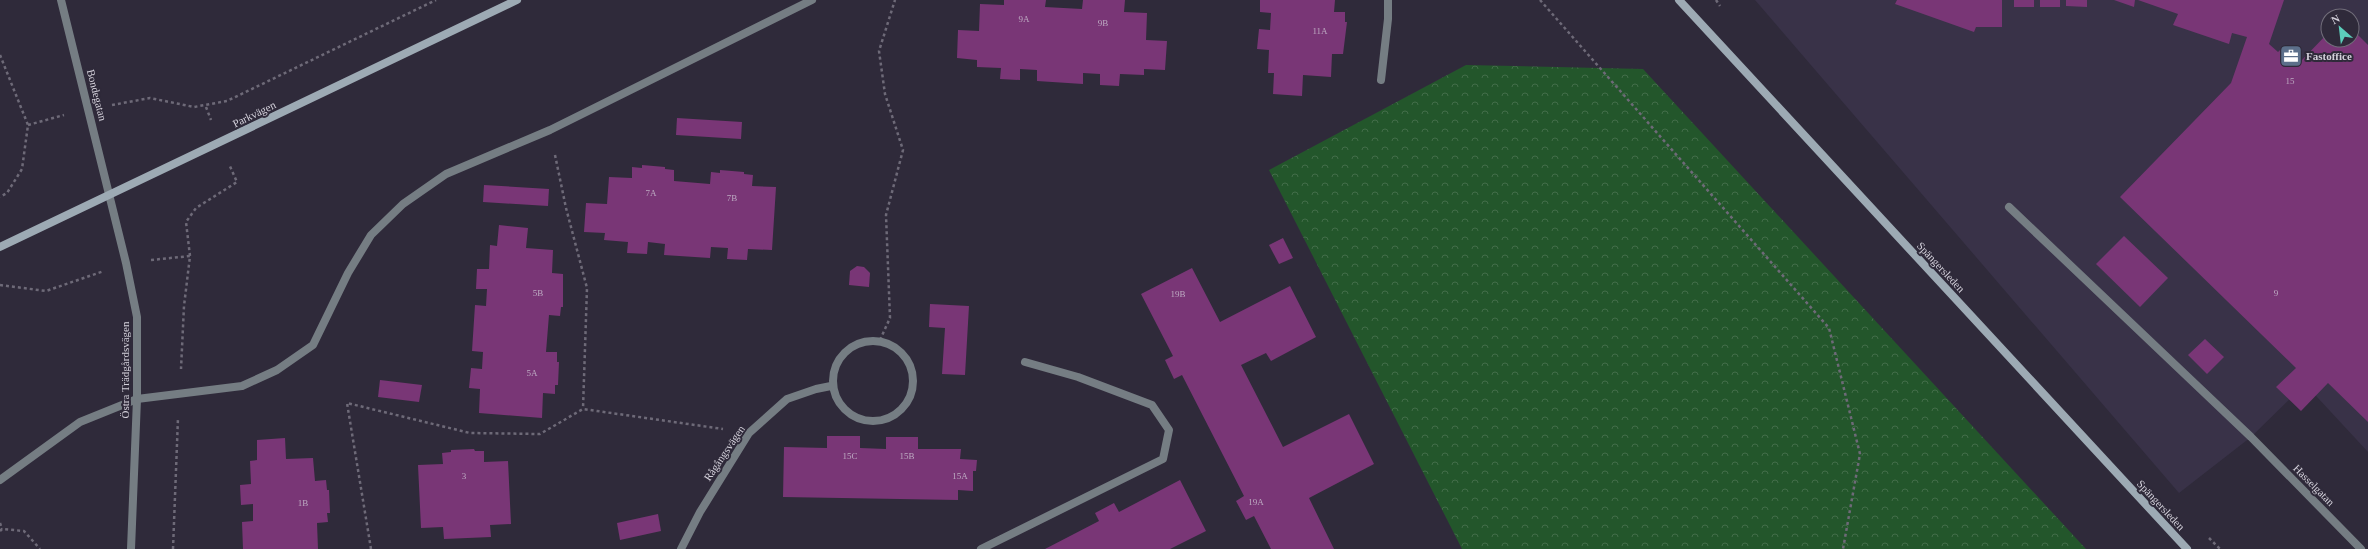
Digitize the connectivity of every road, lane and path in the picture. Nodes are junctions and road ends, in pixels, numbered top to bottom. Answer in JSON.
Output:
{"nodes":[{"id":1,"x":61,"y":0,"type":"edge"},
{"id":2,"x":436,"y":0,"type":"edge"},
{"id":3,"x":517,"y":0,"type":"edge"},
{"id":4,"x":812,"y":0,"type":"edge"},
{"id":5,"x":895,"y":0,"type":"edge"},
{"id":6,"x":1388,"y":0,"type":"edge"},
{"id":7,"x":1540,"y":0,"type":"edge"},
{"id":8,"x":1679,"y":0,"type":"edge"},
{"id":9,"x":0,"y":55,"type":"edge"},
{"id":10,"x":1381,"y":80,"type":"dead end"},
{"id":11,"x":206,"y":107,"type":"junction"},
{"id":12,"x":89,"y":109,"type":"junction"},
{"id":13,"x":28,"y":124,"type":"junction"},
{"id":14,"x":550,"y":130,"type":"junction"},
{"id":15,"x":221,"y":142,"type":"junction"},
{"id":16,"x":110,"y":195,"type":"junction"},
{"id":17,"x":0,"y":197,"type":"edge"},
{"id":18,"x":2009,"y":207,"type":"dead end"},
{"id":19,"x":0,"y":247,"type":"edge"},
{"id":20,"x":190,"y":256,"type":"dead end"},
{"id":21,"x":880,"y":340,"type":"junction"},
{"id":22,"x":1025,"y":362,"type":"dead end"},
{"id":23,"x":831,"y":386,"type":"junction"},
{"id":24,"x":137,"y":399,"type":"junction"},
{"id":25,"x":583,"y":409,"type":"junction"},
{"id":26,"x":749,"y":433,"type":"junction"},
{"id":27,"x":0,"y":480,"type":"edge"},
{"id":28,"x":0,"y":523,"type":"edge"},
{"id":29,"x":1,"y":530,"type":"edge"},
{"id":30,"x":40,"y":549,"type":"edge"},
{"id":31,"x":131,"y":549,"type":"edge"},
{"id":32,"x":371,"y":549,"type":"edge"},
{"id":33,"x":681,"y":549,"type":"edge"},
{"id":34,"x":981,"y":549,"type":"edge"},
{"id":35,"x":1843,"y":549,"type":"edge"},
{"id":36,"x":2187,"y":549,"type":"edge"},
{"id":37,"x":2361,"y":549,"type":"edge"}],
"edges":[{"from":1,"to":12,"type":"street","name":"Bondegatan"},
{"from":2,"to":11,"type":"path"},
{"from":3,"to":15,"type":"main road","name":"Parkvägen"},
{"from":4,"to":14,"type":"street"},
{"from":5,"to":21,"type":"path"},
{"from":6,"to":10,"type":"street"},
{"from":7,"to":35,"type":"path"},
{"from":8,"to":36,"type":"main road","name":"Spängersleden"},
{"from":9,"to":13,"type":"path"},
{"from":11,"to":12,"type":"path"},
{"from":11,"to":15,"type":"path"},
{"from":12,"to":13,"type":"path"},
{"from":12,"to":16,"type":"street","name":"Bondegatan"},
{"from":13,"to":17,"type":"path"},
{"from":14,"to":24,"type":"street"},
{"from":14,"to":25,"type":"path"},
{"from":15,"to":16,"type":"main road","name":"Parkvägen"},
{"from":15,"to":20,"type":"path"},
{"from":16,"to":19,"type":"main road","name":"Parkvägen"},
{"from":16,"to":24,"type":"street","name":"Östra Trädgårdsvägen"},
{"from":18,"to":37,"type":"street","name":"Hasselgatan"},
{"from":21,"to":23,"type":"street"},
{"from":21,"to":23,"type":"street"},
{"from":22,"to":34,"type":"street"},
{"from":23,"to":26,"type":"street","name":"Rågångsvägen"},
{"from":24,"to":27,"type":"street"},
{"from":24,"to":31,"type":"street","name":"Östra Trädgårdsvägen"},
{"from":25,"to":26,"type":"path"},
{"from":25,"to":32,"type":"path"},
{"from":26,"to":33,"type":"street","name":"Rågångsvägen"},
{"from":28,"to":29,"type":"path"},
{"from":29,"to":30,"type":"path"}]}
